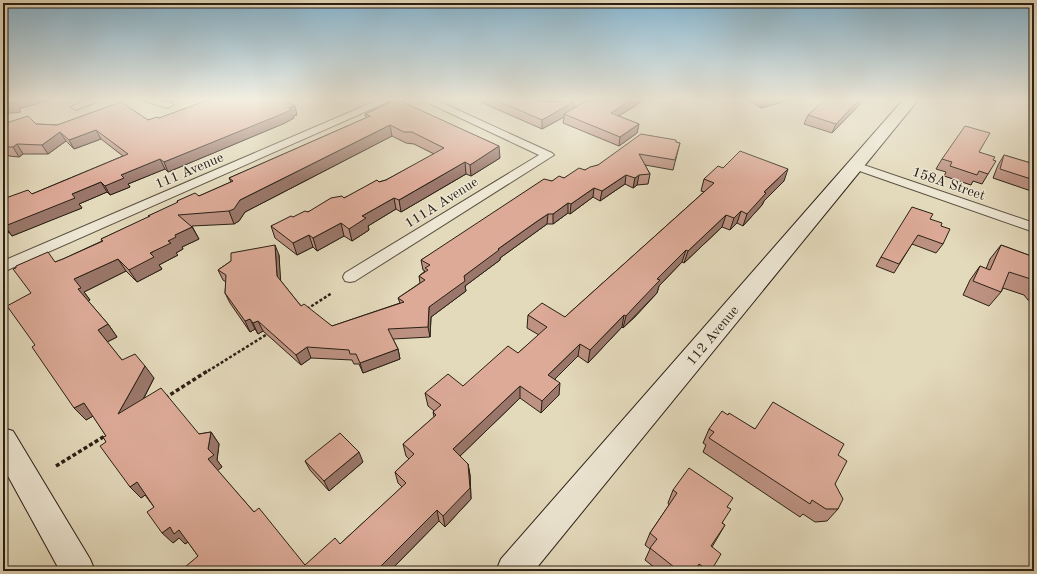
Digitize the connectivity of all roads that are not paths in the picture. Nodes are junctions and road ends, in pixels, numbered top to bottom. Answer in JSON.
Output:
{"nodes":[{"id":1,"x":325,"y":127,"type":"edge"},
{"id":2,"x":486,"y":127,"type":"edge"},
{"id":3,"x":888,"y":127,"type":"edge"},
{"id":4,"x":855,"y":166,"type":"junction"},
{"id":5,"x":1034,"y":228,"type":"edge"},
{"id":6,"x":3,"y":267,"type":"edge"},
{"id":7,"x":350,"y":277,"type":"dead end"},
{"id":8,"x":3,"y":440,"type":"edge"},
{"id":9,"x":78,"y":571,"type":"edge"},
{"id":10,"x":513,"y":571,"type":"edge"}],
"edges":[{"from":1,"to":6,"type":"street","name":"111 Avenue"},
{"from":2,"to":7,"type":"street","name":"111A Avenue"},
{"from":3,"to":4,"type":"street","name":"112 Avenue"},
{"from":4,"to":5,"type":"street","name":"158A Street"},
{"from":4,"to":10,"type":"street","name":"112 Avenue"},
{"from":8,"to":9,"type":"street"}]}
